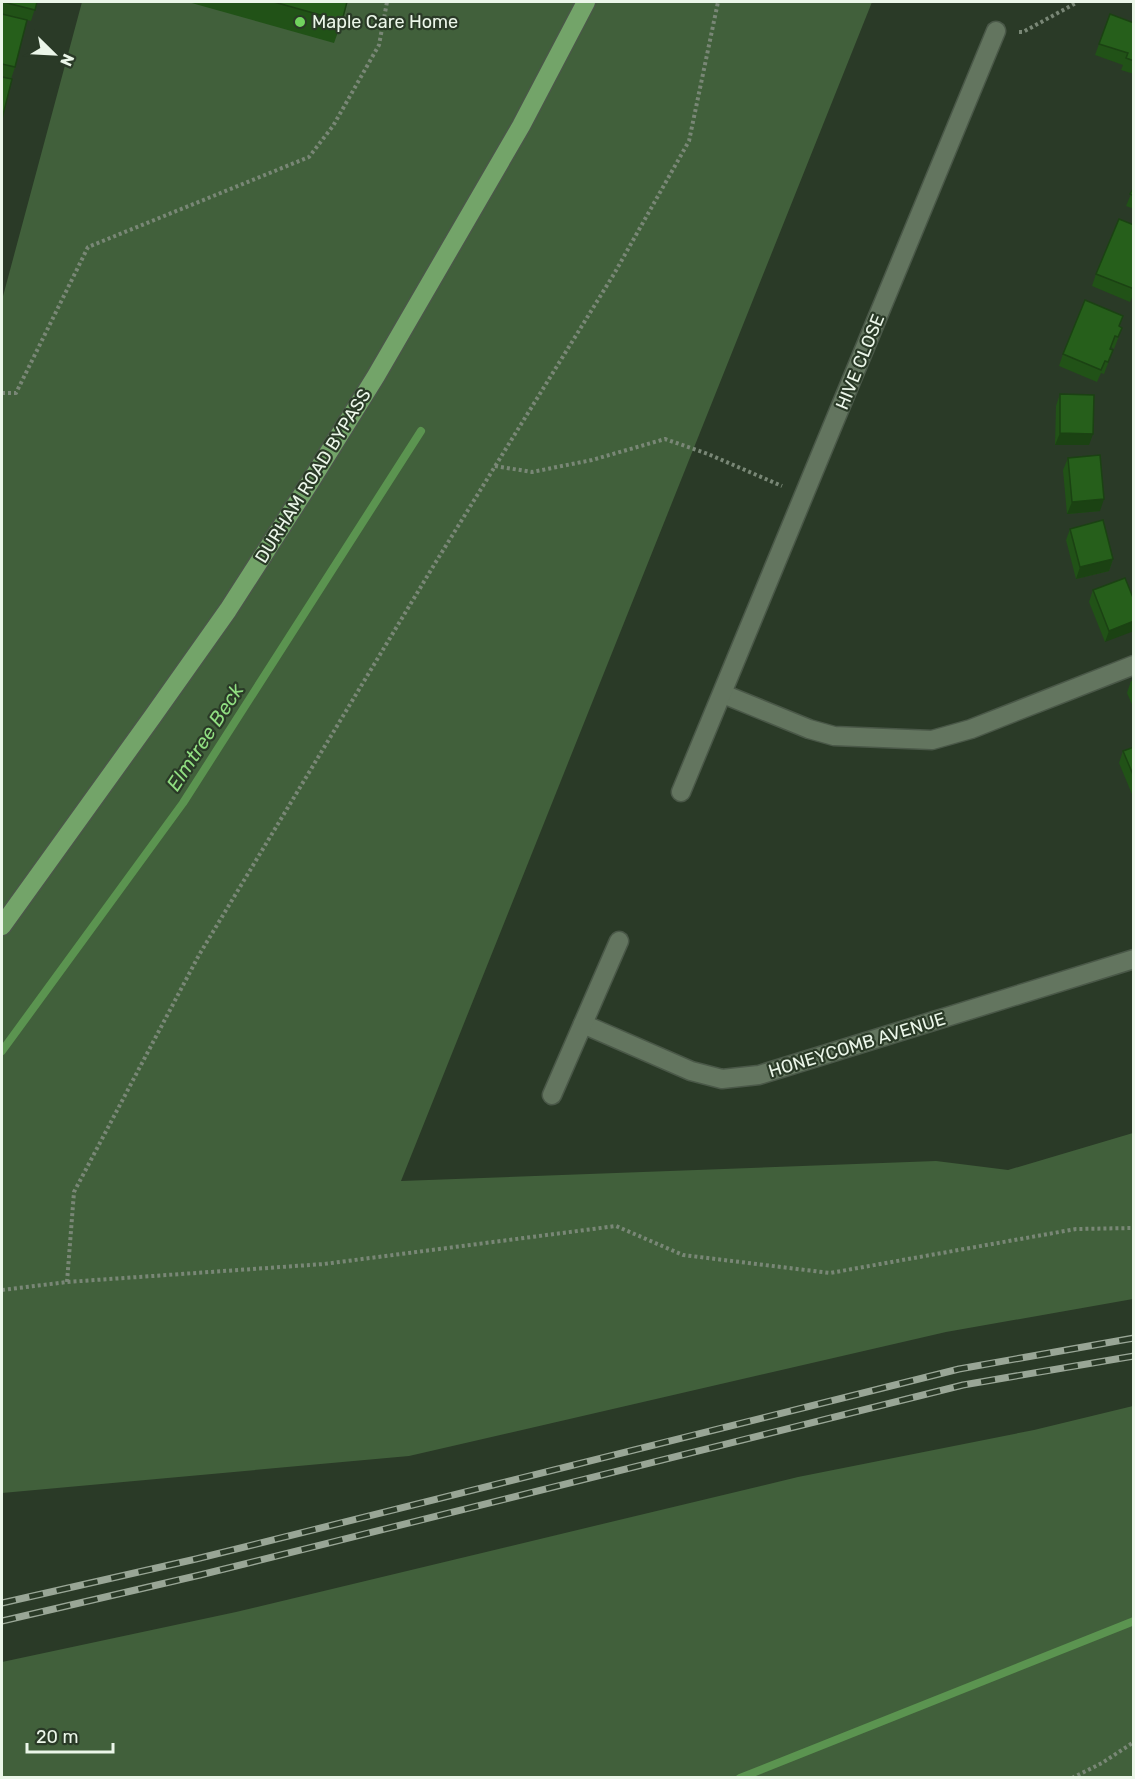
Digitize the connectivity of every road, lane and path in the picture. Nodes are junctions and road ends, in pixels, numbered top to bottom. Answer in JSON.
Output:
{"nodes":[{"id":1,"x":387,"y":2,"type":"edge"},
{"id":2,"x":586,"y":2,"type":"edge"},
{"id":3,"x":718,"y":2,"type":"edge"},
{"id":4,"x":1076,"y":3,"type":"dead end"},
{"id":5,"x":996,"y":31,"type":"joint"},
{"id":6,"x":2,"y":393,"type":"edge"},
{"id":7,"x":495,"y":466,"type":"junction"},
{"id":8,"x":805,"y":496,"type":"junction"},
{"id":9,"x":1134,"y":665,"type":"edge"},
{"id":10,"x":723,"y":694,"type":"junction"},
{"id":11,"x":681,"y":792,"type":"dead end"},
{"id":12,"x":2,"y":926,"type":"edge"},
{"id":13,"x":619,"y":941,"type":"dead end"},
{"id":14,"x":1134,"y":959,"type":"edge"},
{"id":15,"x":583,"y":1024,"type":"junction"},
{"id":16,"x":552,"y":1095,"type":"dead end"},
{"id":17,"x":1134,"y":1228,"type":"edge"},
{"id":18,"x":67,"y":1282,"type":"junction"},
{"id":19,"x":2,"y":1290,"type":"edge"},
{"id":20,"x":1134,"y":1742,"type":"edge"},
{"id":21,"x":1072,"y":1778,"type":"edge"}],
"edges":[{"from":1,"to":6,"type":"path"},
{"from":2,"to":12,"type":"main road","name":"DURHAM ROAD BYPASS"},
{"from":3,"to":7,"type":"path"},
{"from":4,"to":5,"type":"path"},
{"from":5,"to":8,"type":"street","name":"HIVE CLOSE"},
{"from":7,"to":8,"type":"path"},
{"from":7,"to":18,"type":"path"},
{"from":8,"to":10,"type":"street","name":"HIVE CLOSE"},
{"from":9,"to":10,"type":"street"},
{"from":10,"to":11,"type":"street","name":"HIVE CLOSE"},
{"from":13,"to":15,"type":"street"},
{"from":14,"to":15,"type":"street","name":"HONEYCOMB AVENUE"},
{"from":15,"to":16,"type":"street"},
{"from":17,"to":18,"type":"path"},
{"from":18,"to":19,"type":"path"},
{"from":20,"to":21,"type":"path"}]}
